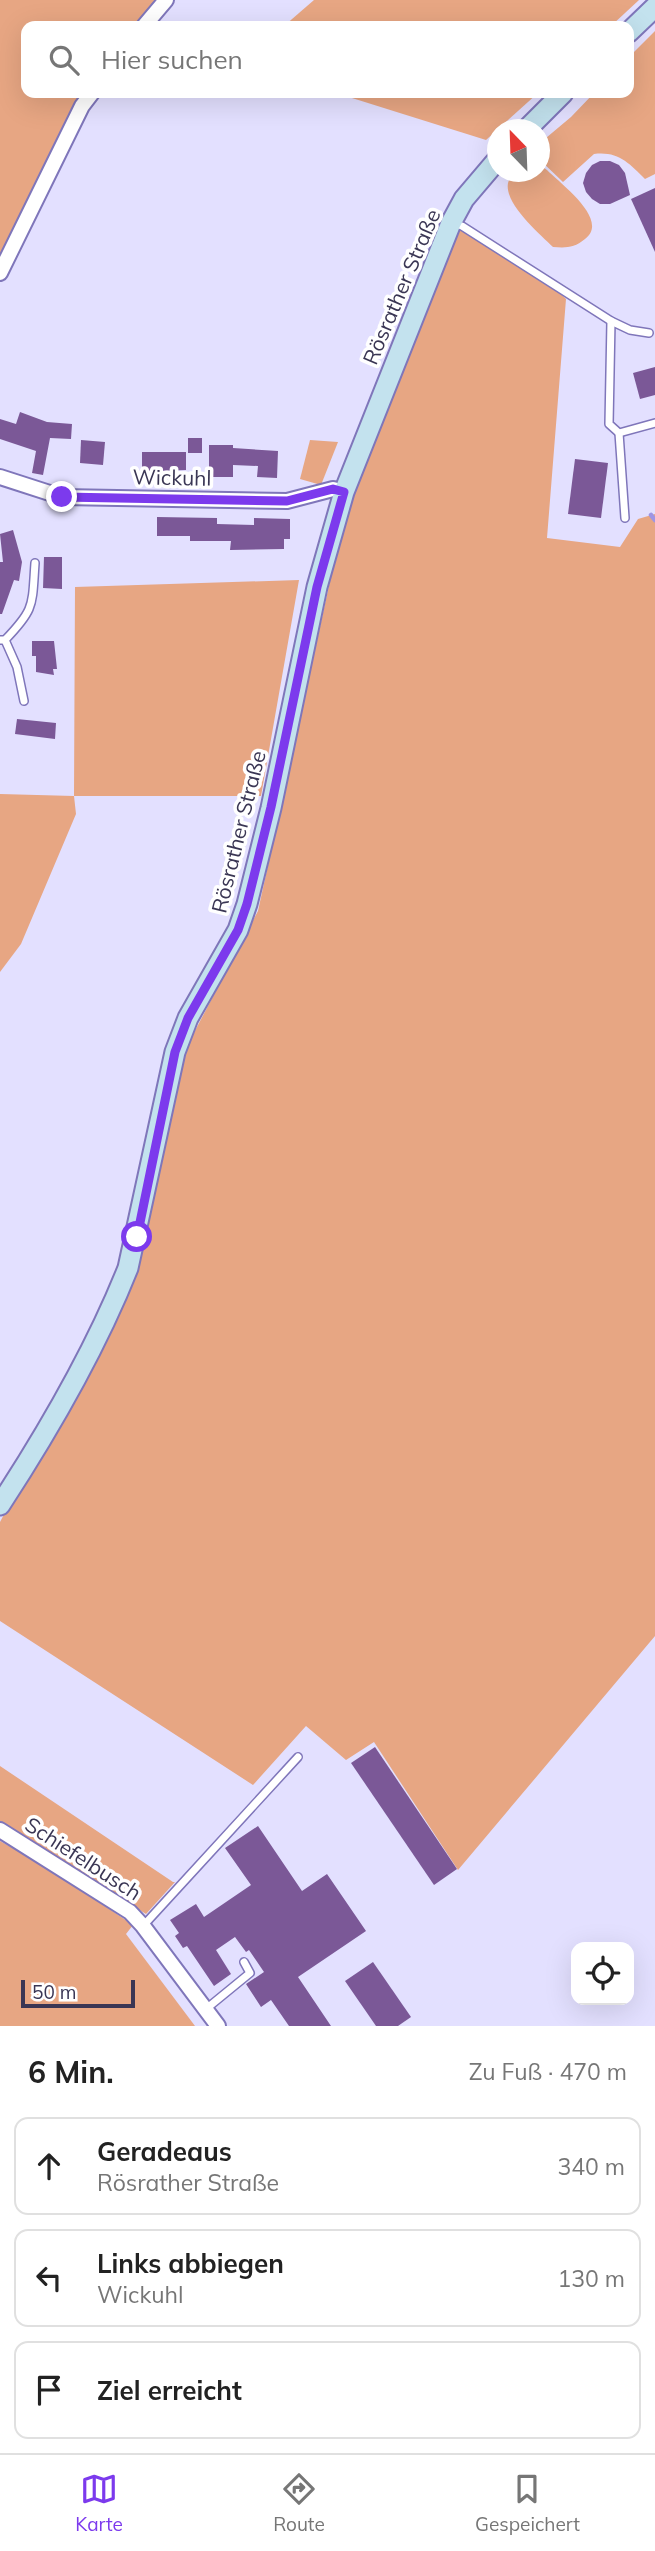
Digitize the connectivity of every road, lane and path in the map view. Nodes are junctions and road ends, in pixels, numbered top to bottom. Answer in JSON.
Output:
{"nodes":[{"id":1,"x":166,"y":0,"type":"edge"},
{"id":2,"x":655,"y":7,"type":"edge"},
{"id":3,"x":148,"y":21,"type":"edge"},
{"id":4,"x":634,"y":27,"type":"edge"},
{"id":5,"x":88,"y":98,"type":"edge"},
{"id":6,"x":558,"y":98,"type":"edge"},
{"id":7,"x":537,"y":119,"type":"edge"},
{"id":8,"x":487,"y":172,"type":"edge"},
{"id":9,"x":451,"y":223,"type":"junction"},
{"id":10,"x":0,"y":273,"type":"edge"},
{"id":11,"x":611,"y":321,"type":"junction"},
{"id":12,"x":649,"y":333,"type":"dead end"},
{"id":13,"x":655,"y":423,"type":"edge"},
{"id":14,"x":620,"y":433,"type":"junction"},
{"id":15,"x":0,"y":477,"type":"edge"},
{"id":16,"x":344,"y":492,"type":"junction"},
{"id":17,"x":625,"y":518,"type":"dead end"},
{"id":18,"x":35,"y":564,"type":"dead end"},
{"id":19,"x":2,"y":640,"type":"edge"},
{"id":20,"x":24,"y":701,"type":"dead end"},
{"id":21,"x":0,"y":1505,"type":"edge"},
{"id":22,"x":298,"y":1757,"type":"dead end"},
{"id":23,"x":0,"y":1830,"type":"edge"},
{"id":24,"x":143,"y":1926,"type":"junction"},
{"id":25,"x":244,"y":1962,"type":"dead end"},
{"id":26,"x":206,"y":2008,"type":"junction"},
{"id":27,"x":218,"y":2026,"type":"edge"}],
"edges":[{"from":1,"to":3,"type":"street"},
{"from":2,"to":4,"type":"street"},
{"from":5,"to":10,"type":"street"},
{"from":6,"to":7,"type":"street"},
{"from":8,"to":9,"type":"street","name":"Rösrather Straße"},
{"from":9,"to":11,"type":"lane"},
{"from":9,"to":16,"type":"street","name":"Rösrather Straße"},
{"from":11,"to":12,"type":"lane"},
{"from":11,"to":14,"type":"lane"},
{"from":13,"to":14,"type":"lane"},
{"from":14,"to":17,"type":"lane"},
{"from":15,"to":16,"type":"street","name":"Wickuhl"},
{"from":16,"to":21,"type":"street","name":"Rösrather Straße"},
{"from":18,"to":19,"type":"lane"},
{"from":19,"to":20,"type":"lane"},
{"from":22,"to":24,"type":"lane"},
{"from":23,"to":24,"type":"street","name":"Schiefelbusch"},
{"from":24,"to":26,"type":"street","name":"Schiefelbusch"},
{"from":25,"to":26,"type":"lane"},
{"from":26,"to":27,"type":"street","name":"Schiefelbusch"}]}
